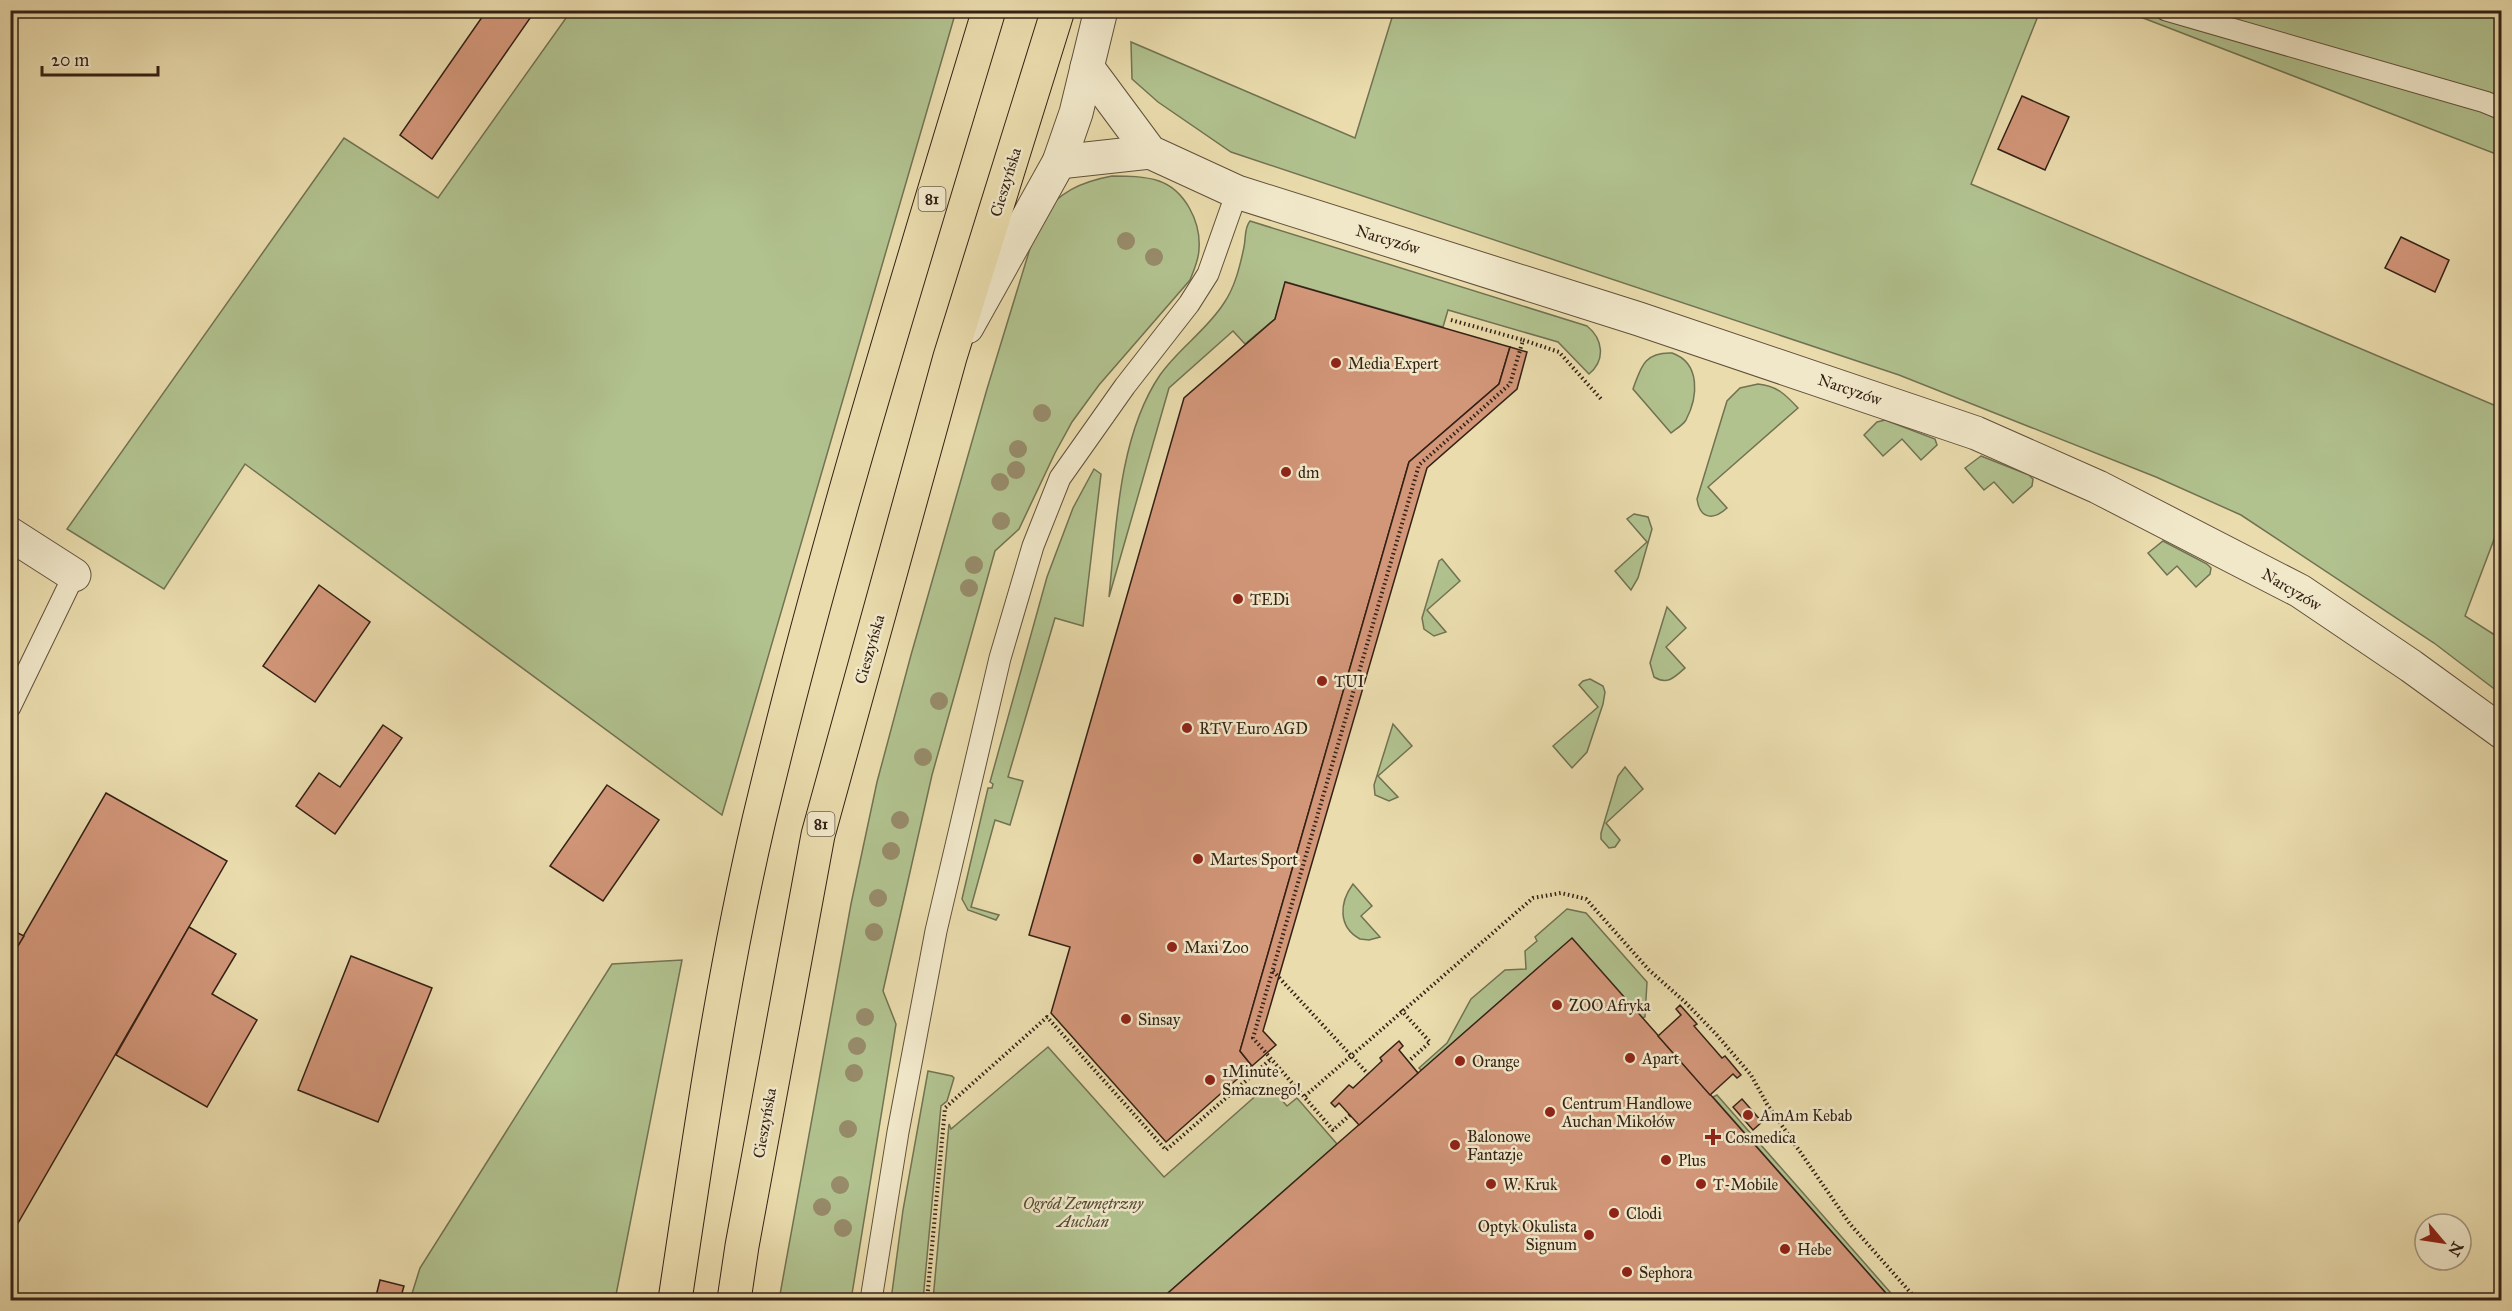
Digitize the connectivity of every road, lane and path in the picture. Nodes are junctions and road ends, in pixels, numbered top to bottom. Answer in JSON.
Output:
{"nodes":[{"id":1,"x":989,"y":10,"type":"edge"},
{"id":2,"x":1058,"y":10,"type":"edge"},
{"id":3,"x":1101,"y":10,"type":"edge"},
{"id":4,"x":2166,"y":10,"type":"edge"},
{"id":5,"x":1087,"y":67,"type":"junction"},
{"id":6,"x":2502,"y":109,"type":"edge"},
{"id":7,"x":1150,"y":152,"type":"junction"},
{"id":8,"x":1059,"y":162,"type":"junction"},
{"id":9,"x":1237,"y":192,"type":"junction"},
{"id":10,"x":1451,"y":320,"type":"dead end"},
{"id":11,"x":1523,"y":340,"type":"junction"},
{"id":12,"x":950,"y":357,"type":"junction"},
{"id":13,"x":1601,"y":399,"type":"dead end"},
{"id":14,"x":10,"y":534,"type":"edge"},
{"id":15,"x":74,"y":575,"type":"joint"},
{"id":16,"x":10,"y":707,"type":"edge"},
{"id":17,"x":2502,"y":732,"type":"edge"},
{"id":18,"x":1272,"y":971,"type":"junction"},
{"id":19,"x":1401,"y":1010,"type":"junction"},
{"id":20,"x":1350,"y":1056,"type":"junction"},
{"id":21,"x":1271,"y":1059,"type":"junction"},
{"id":22,"x":1409,"y":1061,"type":"dead end"},
{"id":23,"x":1368,"y":1074,"type":"dead end"},
{"id":24,"x":1305,"y":1096,"type":"junction"},
{"id":25,"x":1350,"y":1115,"type":"dead end"},
{"id":26,"x":675,"y":1300,"type":"edge"},
{"id":27,"x":734,"y":1300,"type":"edge"},
{"id":28,"x":871,"y":1300,"type":"edge"},
{"id":29,"x":927,"y":1300,"type":"edge"},
{"id":30,"x":1917,"y":1300,"type":"edge"}],
"edges":[{"from":1,"to":26,"type":"main road","number":"81"},
{"from":2,"to":12,"type":"main road","name":"Cieszyńska","number":"81"},
{"from":3,"to":5,"type":"street"},
{"from":4,"to":6,"type":"lane"},
{"from":5,"to":7,"type":"street","name":"Narcyzów"},
{"from":5,"to":8,"type":"street"},
{"from":7,"to":8,"type":"street"},
{"from":7,"to":9,"type":"street","name":"Narcyzów"},
{"from":8,"to":12,"type":"street"},
{"from":9,"to":17,"type":"street","name":"Narcyzów"},
{"from":9,"to":28,"type":"lane"},
{"from":10,"to":11,"type":"path"},
{"from":11,"to":13,"type":"path"},
{"from":11,"to":18,"type":"path"},
{"from":12,"to":27,"type":"main road","name":"Cieszyńska","number":"81"},
{"from":14,"to":15,"type":"street"},
{"from":15,"to":16,"type":"lane"},
{"from":18,"to":20,"type":"path"},
{"from":18,"to":21,"type":"path"},
{"from":19,"to":20,"type":"path"},
{"from":19,"to":22,"type":"path"},
{"from":19,"to":30,"type":"path"},
{"from":20,"to":23,"type":"path"},
{"from":20,"to":24,"type":"path"},
{"from":21,"to":24,"type":"path"},
{"from":21,"to":29,"type":"path"},
{"from":24,"to":25,"type":"path"}]}
